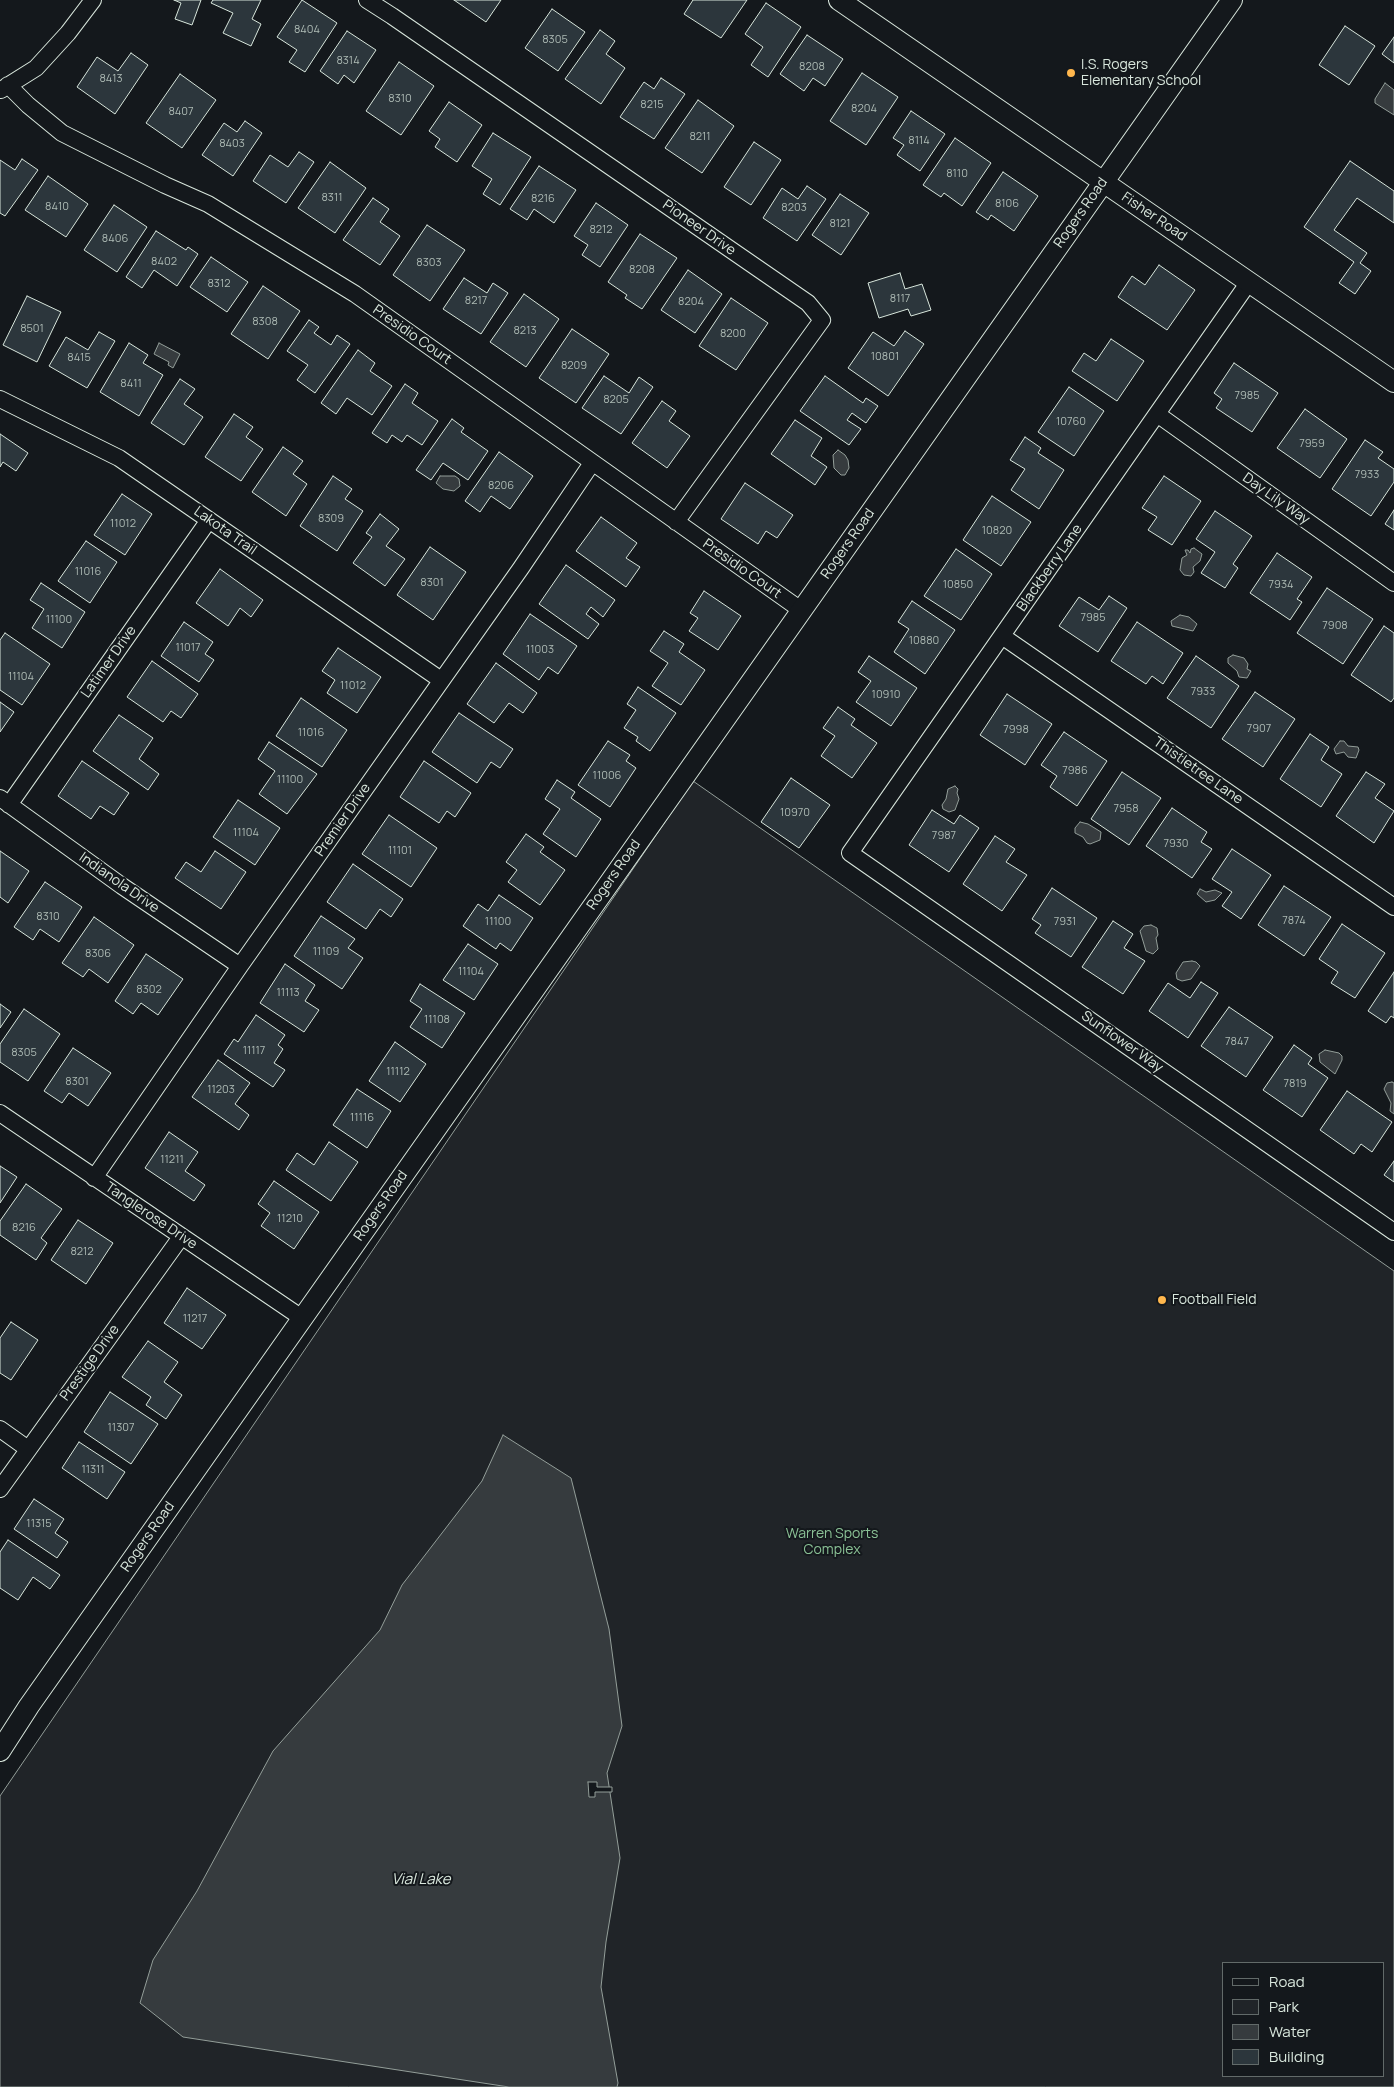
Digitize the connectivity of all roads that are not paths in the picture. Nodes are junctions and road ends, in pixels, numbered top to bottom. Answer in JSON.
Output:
{"nodes":[{"id":1,"x":93,"y":0,"type":"edge"},
{"id":2,"x":367,"y":0,"type":"edge"},
{"id":3,"x":840,"y":0,"type":"edge"},
{"id":4,"x":1232,"y":0,"type":"edge"},
{"id":5,"x":4,"y":88,"type":"edge"},
{"id":6,"x":1103,"y":182,"type":"junction"},
{"id":7,"x":1249,"y":282,"type":"junction"},
{"id":8,"x":1394,"y":382,"type":"edge"},
{"id":9,"x":0,"y":398,"type":"edge"},
{"id":10,"x":1157,"y":414,"type":"junction"},
{"id":11,"x":592,"y":463,"type":"junction"},
{"id":12,"x":209,"y":520,"type":"junction"},
{"id":13,"x":676,"y":522,"type":"junction"},
{"id":14,"x":1394,"y":583,"type":"edge"},
{"id":15,"x":801,"y":610,"type":"junction"},
{"id":16,"x":1002,"y":636,"type":"junction"},
{"id":17,"x":441,"y":680,"type":"junction"},
{"id":18,"x":4,"y":802,"type":"edge"},
{"id":19,"x":850,"y":853,"type":"joint"},
{"id":20,"x":1394,"y":907,"type":"edge"},
{"id":21,"x":240,"y":966,"type":"junction"},
{"id":22,"x":0,"y":1113,"type":"edge"},
{"id":23,"x":94,"y":1178,"type":"junction"},
{"id":24,"x":1394,"y":1232,"type":"edge"},
{"id":25,"x":181,"y":1237,"type":"junction"},
{"id":26,"x":302,"y":1318,"type":"junction"},
{"id":27,"x":0,"y":1429,"type":"edge"},
{"id":28,"x":28,"y":1449,"type":"junction"},
{"id":29,"x":0,"y":1489,"type":"edge"},
{"id":30,"x":0,"y":1751,"type":"edge"}],
"edges":[{"from":1,"to":5,"type":"street"},
{"from":2,"to":13,"type":"street","name":"Pioneer Drive"},
{"from":3,"to":6,"type":"street","name":"Fisher Road"},
{"from":4,"to":6,"type":"street","name":"Rogers Road"},
{"from":5,"to":11,"type":"street","name":"Presidio Court"},
{"from":6,"to":7,"type":"street","name":"Fisher Road"},
{"from":6,"to":15,"type":"street","name":"Rogers Road"},
{"from":7,"to":8,"type":"street","name":"Fisher Road"},
{"from":7,"to":10,"type":"street","name":"Blackberry Lane"},
{"from":9,"to":12,"type":"street","name":"Lakota Trail"},
{"from":10,"to":14,"type":"street","name":"Day Lily Way"},
{"from":10,"to":16,"type":"street","name":"Blackberry Lane"},
{"from":11,"to":13,"type":"street","name":"Presidio Court"},
{"from":11,"to":17,"type":"street","name":"Premier Drive"},
{"from":12,"to":17,"type":"street","name":"Lakota Trail"},
{"from":12,"to":18,"type":"street","name":"Latimer Drive"},
{"from":13,"to":15,"type":"street","name":"Presidio Court"},
{"from":15,"to":26,"type":"street","name":"Rogers Road"},
{"from":16,"to":19,"type":"street","name":"Blackberry Lane"},
{"from":16,"to":20,"type":"street","name":"Thistletree Lane"},
{"from":17,"to":21,"type":"street","name":"Premier Drive"},
{"from":18,"to":21,"type":"street","name":"Indianola Drive"},
{"from":19,"to":24,"type":"street","name":"Sunflower Way"},
{"from":21,"to":23,"type":"street","name":"Premier Drive"},
{"from":22,"to":23,"type":"street","name":"Tanglerose Drive"},
{"from":23,"to":25,"type":"street","name":"Tanglerose Drive"},
{"from":25,"to":26,"type":"street","name":"Tanglerose Drive"},
{"from":25,"to":28,"type":"street","name":"Prestige Drive"},
{"from":26,"to":30,"type":"street","name":"Rogers Road"},
{"from":27,"to":28,"type":"street"},
{"from":28,"to":29,"type":"street","name":"Prestige Drive"}]}
